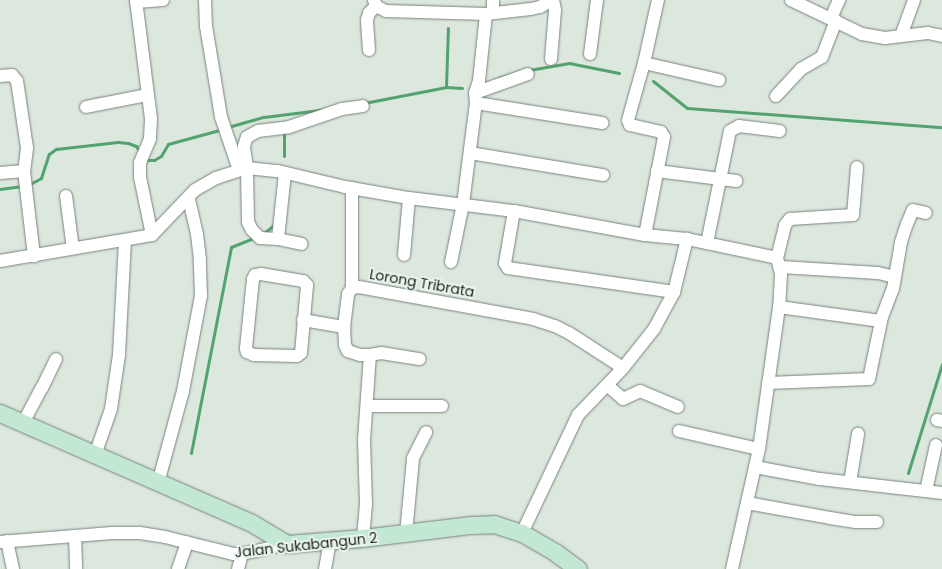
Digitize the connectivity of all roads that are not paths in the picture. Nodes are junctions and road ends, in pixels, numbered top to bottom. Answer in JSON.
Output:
{"nodes":[{"id":1,"x":163,"y":0,"type":"edge"},
{"id":2,"x":205,"y":0,"type":"edge"},
{"id":3,"x":493,"y":0,"type":"edge"},
{"id":4,"x":553,"y":0,"type":"edge"},
{"id":5,"x":597,"y":0,"type":"edge"},
{"id":6,"x":658,"y":0,"type":"edge"},
{"id":7,"x":791,"y":0,"type":"edge"},
{"id":8,"x":839,"y":0,"type":"edge"},
{"id":9,"x":914,"y":0,"type":"edge"},
{"id":10,"x":136,"y":1,"type":"edge"},
{"id":11,"x":375,"y":3,"type":"edge"},
{"id":12,"x":407,"y":6,"type":"edge"},
{"id":13,"x":489,"y":14,"type":"junction"},
{"id":14,"x":833,"y":20,"type":"junction"},
{"id":15,"x":901,"y":36,"type":"junction"},
{"id":16,"x":942,"y":36,"type":"edge"},
{"id":17,"x":369,"y":50,"type":"dead end"},
{"id":18,"x":590,"y":54,"type":"dead end"},
{"id":19,"x":551,"y":59,"type":"dead end"},
{"id":20,"x":644,"y":63,"type":"junction"},
{"id":21,"x":528,"y":74,"type":"dead end"},
{"id":22,"x":0,"y":76,"type":"edge"},
{"id":23,"x":719,"y":80,"type":"dead end"},
{"id":24,"x":147,"y":95,"type":"junction"},
{"id":25,"x":776,"y":96,"type":"dead end"},
{"id":26,"x":476,"y":98,"type":"junction"},
{"id":27,"x":363,"y":106,"type":"dead end"},
{"id":28,"x":86,"y":107,"type":"dead end"},
{"id":29,"x":602,"y":123,"type":"dead end"},
{"id":30,"x":780,"y":131,"type":"dead end"},
{"id":31,"x":470,"y":153,"type":"junction"},
{"id":32,"x":857,"y":167,"type":"dead end"},
{"id":33,"x":243,"y":169,"type":"junction"},
{"id":34,"x":657,"y":171,"type":"junction"},
{"id":35,"x":0,"y":173,"type":"edge"},
{"id":36,"x":285,"y":173,"type":"junction"},
{"id":37,"x":24,"y":175,"type":"junction"},
{"id":38,"x":603,"y":175,"type":"dead end"},
{"id":39,"x":720,"y":179,"type":"junction"},
{"id":40,"x":736,"y":181,"type":"dead end"},
{"id":41,"x":352,"y":188,"type":"junction"},
{"id":42,"x":66,"y":196,"type":"dead end"},
{"id":43,"x":189,"y":198,"type":"junction"},
{"id":44,"x":410,"y":198,"type":"junction"},
{"id":45,"x":463,"y":204,"type":"junction"},
{"id":46,"x":514,"y":211,"type":"junction"},
{"id":47,"x":926,"y":213,"type":"dead end"},
{"id":48,"x":152,"y":235,"type":"junction"},
{"id":49,"x":645,"y":235,"type":"junction"},
{"id":50,"x":278,"y":239,"type":"junction"},
{"id":51,"x":687,"y":239,"type":"junction"},
{"id":52,"x":125,"y":240,"type":"junction"},
{"id":53,"x":707,"y":242,"type":"junction"},
{"id":54,"x":302,"y":244,"type":"dead end"},
{"id":55,"x":73,"y":249,"type":"junction"},
{"id":56,"x":404,"y":255,"type":"dead end"},
{"id":57,"x":34,"y":256,"type":"junction"},
{"id":58,"x":0,"y":261,"type":"edge"},
{"id":59,"x":451,"y":262,"type":"dead end"},
{"id":60,"x":779,"y":262,"type":"junction"},
{"id":61,"x":895,"y":277,"type":"junction"},
{"id":62,"x":352,"y":288,"type":"junction"},
{"id":63,"x":674,"y":292,"type":"junction"},
{"id":64,"x":779,"y":306,"type":"junction"},
{"id":65,"x":303,"y":320,"type":"junction"},
{"id":66,"x":881,"y":321,"type":"junction"},
{"id":67,"x":344,"y":327,"type":"junction"},
{"id":68,"x":370,"y":355,"type":"junction"},
{"id":69,"x":56,"y":359,"type":"dead end"},
{"id":70,"x":420,"y":359,"type":"dead end"},
{"id":71,"x":623,"y":368,"type":"junction"},
{"id":72,"x":768,"y":383,"type":"junction"},
{"id":73,"x":607,"y":385,"type":"junction"},
{"id":74,"x":367,"y":406,"type":"junction"},
{"id":75,"x":442,"y":406,"type":"dead end"},
{"id":76,"x":678,"y":407,"type":"dead end"},
{"id":77,"x":0,"y":413,"type":"edge"},
{"id":78,"x":23,"y":422,"type":"junction"},
{"id":79,"x":679,"y":431,"type":"dead end"},
{"id":80,"x":426,"y":432,"type":"dead end"},
{"id":81,"x":858,"y":434,"type":"dead end"},
{"id":82,"x":936,"y":445,"type":"dead end"},
{"id":83,"x":759,"y":448,"type":"junction"},
{"id":84,"x":96,"y":454,"type":"junction"},
{"id":85,"x":755,"y":467,"type":"junction"},
{"id":86,"x":850,"y":482,"type":"junction"},
{"id":87,"x":158,"y":483,"type":"junction"},
{"id":88,"x":926,"y":491,"type":"junction"},
{"id":89,"x":942,"y":493,"type":"edge"},
{"id":90,"x":747,"y":503,"type":"junction"},
{"id":91,"x":877,"y":522,"type":"dead end"},
{"id":92,"x":522,"y":533,"type":"junction"},
{"id":93,"x":406,"y":534,"type":"junction"},
{"id":94,"x":75,"y":536,"type":"junction"},
{"id":95,"x":363,"y":538,"type":"junction"},
{"id":96,"x":330,"y":541,"type":"junction"},
{"id":97,"x":4,"y":542,"type":"edge"},
{"id":98,"x":187,"y":543,"type":"junction"},
{"id":99,"x":287,"y":544,"type":"junction"},
{"id":100,"x":242,"y":554,"type":"junction"},
{"id":101,"x":575,"y":568,"type":"edge"},
{"id":102,"x":13,"y":569,"type":"edge"},
{"id":103,"x":76,"y":569,"type":"edge"},
{"id":104,"x":178,"y":569,"type":"edge"},
{"id":105,"x":238,"y":569,"type":"edge"},
{"id":106,"x":325,"y":569,"type":"edge"},
{"id":107,"x":732,"y":569,"type":"edge"}],
"edges":[{"from":1,"to":10,"type":"street"},
{"from":2,"to":33,"type":"street"},
{"from":3,"to":13,"type":"street"},
{"from":4,"to":13,"type":"street"},
{"from":4,"to":19,"type":"street"},
{"from":5,"to":18,"type":"street"},
{"from":6,"to":20,"type":"street"},
{"from":7,"to":14,"type":"street"},
{"from":8,"to":14,"type":"street"},
{"from":9,"to":15,"type":"street"},
{"from":10,"to":24,"type":"street"},
{"from":11,"to":12,"type":"street"},
{"from":11,"to":17,"type":"street"},
{"from":12,"to":13,"type":"street"},
{"from":13,"to":26,"type":"street"},
{"from":14,"to":15,"type":"street"},
{"from":14,"to":25,"type":"street"},
{"from":15,"to":16,"type":"street"},
{"from":20,"to":23,"type":"street"},
{"from":20,"to":34,"type":"street"},
{"from":21,"to":26,"type":"street"},
{"from":22,"to":37,"type":"street"},
{"from":24,"to":28,"type":"street"},
{"from":24,"to":48,"type":"street"},
{"from":26,"to":29,"type":"street"},
{"from":26,"to":31,"type":"street"},
{"from":27,"to":33,"type":"street"},
{"from":30,"to":39,"type":"street"},
{"from":31,"to":38,"type":"street"},
{"from":31,"to":45,"type":"street"},
{"from":32,"to":60,"type":"street"},
{"from":33,"to":36,"type":"street"},
{"from":33,"to":43,"type":"street"},
{"from":33,"to":50,"type":"street"},
{"from":34,"to":39,"type":"street"},
{"from":34,"to":49,"type":"street"},
{"from":35,"to":37,"type":"street"},
{"from":36,"to":41,"type":"street"},
{"from":36,"to":50,"type":"street"},
{"from":37,"to":57,"type":"street"},
{"from":39,"to":40,"type":"street"},
{"from":39,"to":53,"type":"street"},
{"from":41,"to":44,"type":"street"},
{"from":41,"to":62,"type":"street"},
{"from":42,"to":55,"type":"street"},
{"from":43,"to":48,"type":"street"},
{"from":43,"to":87,"type":"street"},
{"from":44,"to":45,"type":"street"},
{"from":44,"to":56,"type":"street"},
{"from":45,"to":46,"type":"street"},
{"from":45,"to":59,"type":"street"},
{"from":46,"to":49,"type":"street"},
{"from":46,"to":63,"type":"street"},
{"from":47,"to":61,"type":"street"},
{"from":48,"to":52,"type":"street"},
{"from":49,"to":51,"type":"street"},
{"from":50,"to":54,"type":"street"},
{"from":51,"to":53,"type":"street"},
{"from":51,"to":63,"type":"street"},
{"from":52,"to":55,"type":"street"},
{"from":52,"to":84,"type":"street"},
{"from":53,"to":60,"type":"street"},
{"from":55,"to":57,"type":"street"},
{"from":57,"to":58,"type":"street"},
{"from":60,"to":61,"type":"street"},
{"from":60,"to":64,"type":"street"},
{"from":61,"to":66,"type":"street"},
{"from":62,"to":67,"type":"street","name":"Lorong Tribrata"},
{"from":62,"to":71,"type":"street","name":"Lorong Tribrata"},
{"from":63,"to":71,"type":"street"},
{"from":64,"to":66,"type":"street"},
{"from":64,"to":72,"type":"street"},
{"from":65,"to":65,"type":"street"},
{"from":65,"to":67,"type":"street"},
{"from":66,"to":72,"type":"street"},
{"from":67,"to":68,"type":"street","name":"Lorong Tribrata"},
{"from":68,"to":70,"type":"street"},
{"from":68,"to":74,"type":"street"},
{"from":69,"to":78,"type":"street"},
{"from":71,"to":73,"type":"street"},
{"from":72,"to":83,"type":"street"},
{"from":73,"to":76,"type":"street"},
{"from":73,"to":92,"type":"street"},
{"from":74,"to":75,"type":"street"},
{"from":74,"to":95,"type":"street"},
{"from":77,"to":78,"type":"street"},
{"from":78,"to":84,"type":"street"},
{"from":79,"to":83,"type":"street"},
{"from":80,"to":93,"type":"street"},
{"from":81,"to":86,"type":"street"},
{"from":82,"to":88,"type":"street"},
{"from":83,"to":85,"type":"street"},
{"from":84,"to":87,"type":"street"},
{"from":85,"to":86,"type":"street"},
{"from":85,"to":90,"type":"street"},
{"from":86,"to":88,"type":"street"},
{"from":87,"to":99,"type":"street"},
{"from":88,"to":89,"type":"street"},
{"from":90,"to":91,"type":"street"},
{"from":90,"to":107,"type":"street"},
{"from":92,"to":93,"type":"street","name":"Jalan Sukabangun 2"},
{"from":92,"to":101,"type":"street","name":"Jalan Sukabangun 2"},
{"from":93,"to":95,"type":"street","name":"Jalan Sukabangun 2"},
{"from":94,"to":97,"type":"street","name":"Jalan Sukabangun 2"},
{"from":94,"to":98,"type":"street","name":"Jalan Sukabangun 2"},
{"from":94,"to":103,"type":"street"},
{"from":95,"to":96,"type":"street","name":"Jalan Sukabangun 2"},
{"from":96,"to":99,"type":"street","name":"Jalan Sukabangun 2"},
{"from":96,"to":106,"type":"street"},
{"from":97,"to":102,"type":"street"},
{"from":98,"to":100,"type":"street","name":"Jalan Sukabangun 2"},
{"from":98,"to":104,"type":"street"},
{"from":99,"to":100,"type":"street","name":"Jalan Sukabangun 2"},
{"from":100,"to":105,"type":"street"}]}
